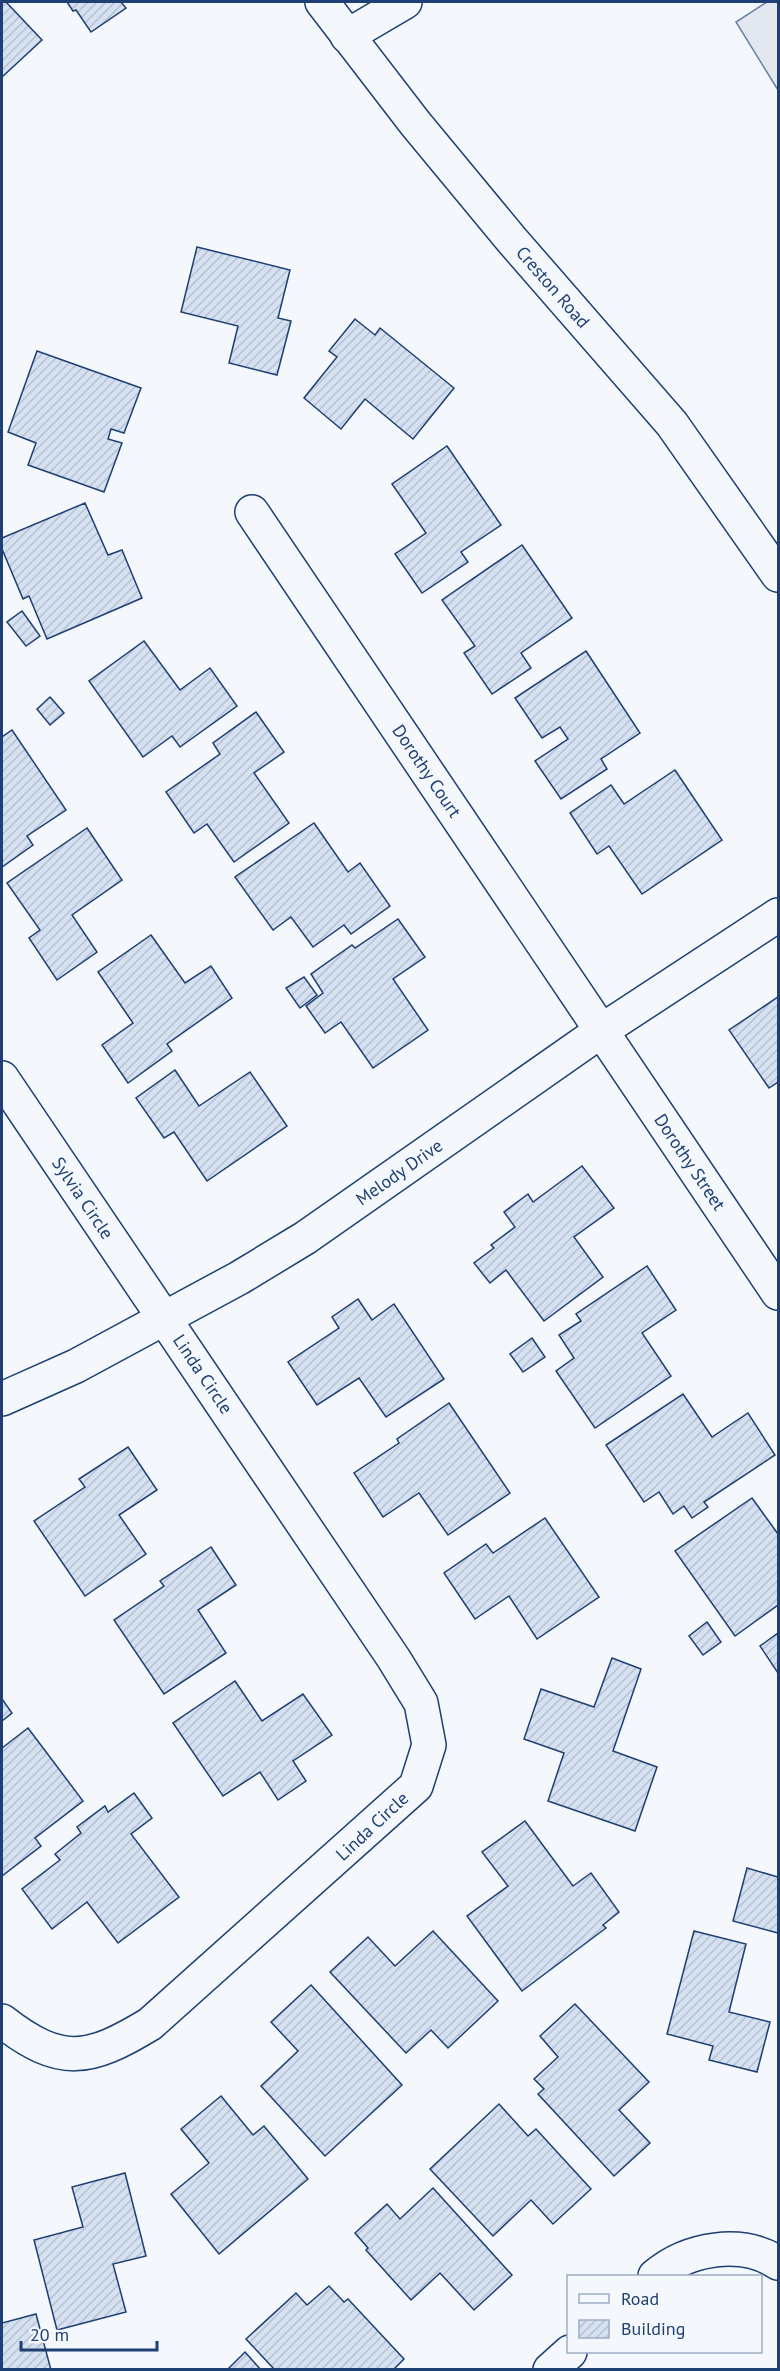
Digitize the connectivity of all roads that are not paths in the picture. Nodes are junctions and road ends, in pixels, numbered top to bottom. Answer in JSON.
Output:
{"nodes":[{"id":1,"x":322,"y":2,"type":"edge"},
{"id":2,"x":405,"y":2,"type":"edge"},
{"id":3,"x":347,"y":36,"type":"junction"},
{"id":4,"x":252,"y":512,"type":"dead end"},
{"id":5,"x":778,"y":575,"type":"edge"},
{"id":6,"x":778,"y":915,"type":"edge"},
{"id":7,"x":602,"y":1031,"type":"junction"},
{"id":8,"x":2,"y":1078,"type":"edge"},
{"id":9,"x":778,"y":1293,"type":"edge"},
{"id":10,"x":165,"y":1318,"type":"junction"},
{"id":11,"x":2,"y":1399,"type":"edge"},
{"id":12,"x":2,"y":2021,"type":"edge"},
{"id":13,"x":778,"y":2263,"type":"edge"},
{"id":14,"x":657,"y":2275,"type":"edge"},
{"id":15,"x":569,"y":2353,"type":"edge"},
{"id":16,"x":550,"y":2370,"type":"edge"}],
"edges":[{"from":1,"to":3,"type":"street","name":"Creston Road"},
{"from":2,"to":3,"type":"street"},
{"from":3,"to":5,"type":"street","name":"Creston Road"},
{"from":4,"to":7,"type":"street","name":"Dorothy Court"},
{"from":6,"to":7,"type":"street","name":"Melody Drive"},
{"from":7,"to":9,"type":"street","name":"Dorothy Street"},
{"from":7,"to":10,"type":"street","name":"Melody Drive"},
{"from":8,"to":10,"type":"street","name":"Sylvia Circle"},
{"from":10,"to":11,"type":"street","name":"Melody Drive"},
{"from":10,"to":12,"type":"street","name":"Linda Circle"},
{"from":13,"to":14,"type":"street"},
{"from":15,"to":16,"type":"street"}]}
